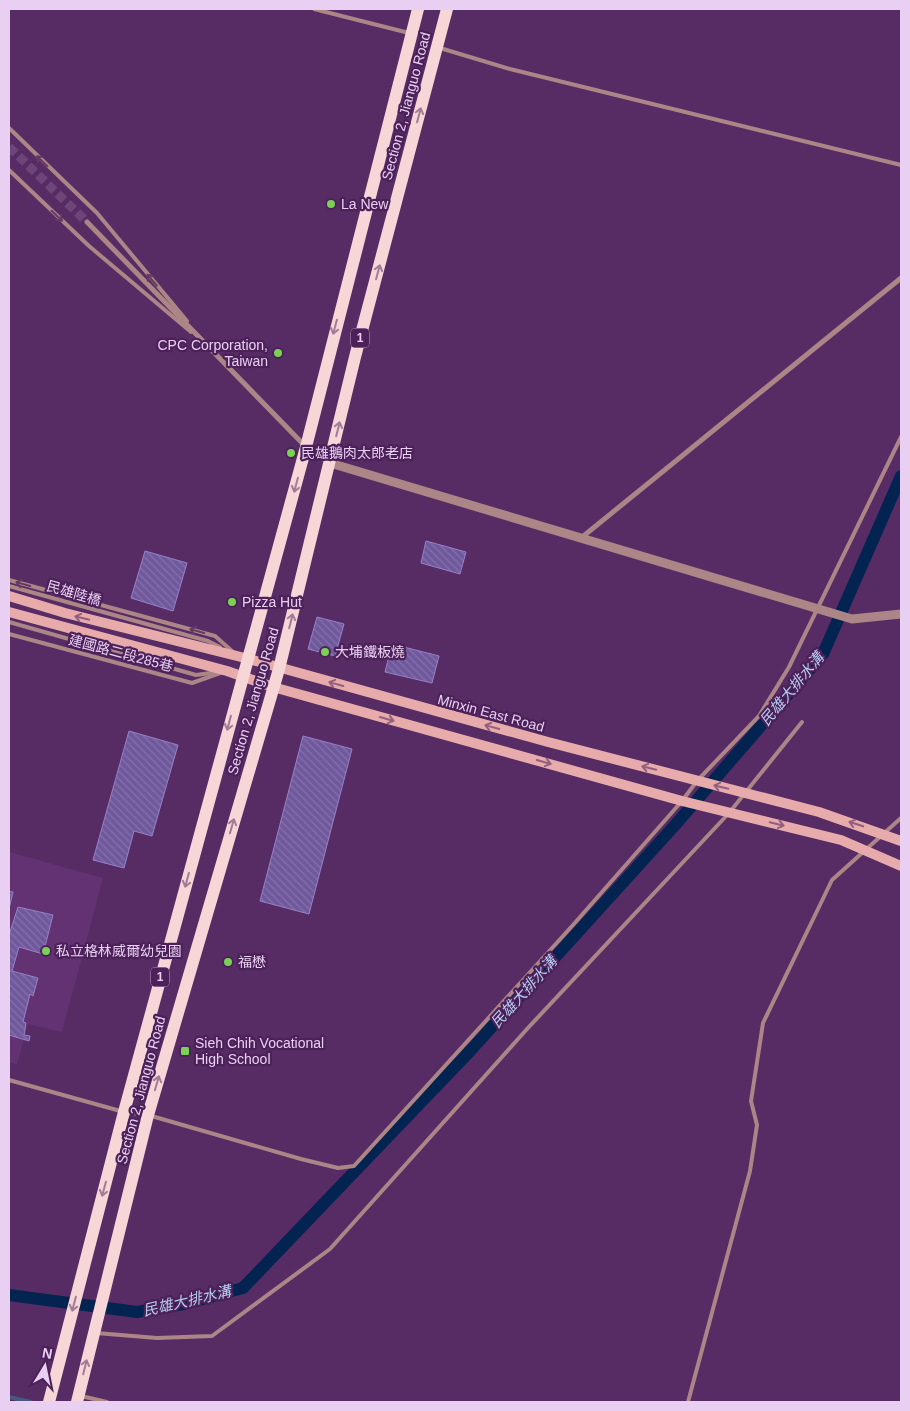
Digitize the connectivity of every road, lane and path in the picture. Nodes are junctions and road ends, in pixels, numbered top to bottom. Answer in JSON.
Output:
{"nodes":[{"id":1,"x":314,"y":9,"type":"edge"},
{"id":2,"x":418,"y":9,"type":"edge"},
{"id":3,"x":448,"y":9,"type":"edge"},
{"id":4,"x":412,"y":34,"type":"junction"},
{"id":5,"x":437,"y":47,"type":"junction"},
{"id":6,"x":9,"y":128,"type":"edge"},
{"id":7,"x":901,"y":165,"type":"edge"},
{"id":8,"x":9,"y":170,"type":"edge"},
{"id":9,"x":87,"y":222,"type":"tunnel mouth"},
{"id":10,"x":901,"y":278,"type":"edge"},
{"id":11,"x":206,"y":344,"type":"junction"},
{"id":12,"x":901,"y":437,"type":"edge"},
{"id":13,"x":306,"y":447,"type":"junction"},
{"id":14,"x":330,"y":463,"type":"junction"},
{"id":15,"x":582,"y":538,"type":"junction"},
{"id":16,"x":9,"y":580,"type":"edge"},
{"id":17,"x":9,"y":586,"type":"edge"},
{"id":18,"x":9,"y":596,"type":"edge"},
{"id":19,"x":817,"y":608,"type":"junction"},
{"id":20,"x":9,"y":612,"type":"edge"},
{"id":21,"x":901,"y":614,"type":"edge"},
{"id":22,"x":9,"y":622,"type":"edge"},
{"id":23,"x":131,"y":625,"type":"junction"},
{"id":24,"x":9,"y":634,"type":"edge"},
{"id":25,"x":243,"y":658,"type":"junction"},
{"id":26,"x":279,"y":669,"type":"junction"},
{"id":27,"x":227,"y":671,"type":"junction"},
{"id":28,"x":242,"y":676,"type":"junction"},
{"id":29,"x":273,"y":687,"type":"junction"},
{"id":30,"x":802,"y":722,"type":"dead end"},
{"id":31,"x":697,"y":781,"type":"junction"},
{"id":32,"x":745,"y":793,"type":"junction"},
{"id":33,"x":682,"y":801,"type":"junction"},
{"id":34,"x":729,"y":813,"type":"junction"},
{"id":35,"x":901,"y":818,"type":"edge"},
{"id":36,"x":884,"y":833,"type":"junction"},
{"id":37,"x":901,"y":841,"type":"edge"},
{"id":38,"x":865,"y":849,"type":"junction"},
{"id":39,"x":901,"y":866,"type":"edge"},
{"id":40,"x":9,"y":1080,"type":"edge"},
{"id":41,"x":124,"y":1112,"type":"junction"},
{"id":42,"x":148,"y":1115,"type":"junction"},
{"id":43,"x":94,"y":1332,"type":"junction"},
{"id":44,"x":78,"y":1399,"type":"edge"},
{"id":45,"x":49,"y":1402,"type":"edge"},
{"id":46,"x":107,"y":1402,"type":"edge"},
{"id":47,"x":688,"y":1402,"type":"edge"}],
"edges":[{"from":1,"to":4,"type":"lane"},
{"from":2,"to":4,"type":"main road","name":"Section 2, Jianguo Road","number":"1"},
{"from":3,"to":5,"type":"main road","name":"Section 2, Jianguo Road","number":"1"},
{"from":4,"to":13,"type":"main road","name":"Section 2, Jianguo Road","number":"1","one_way":true},
{"from":5,"to":7,"type":"lane"},
{"from":14,"to":5,"type":"main road","name":"Section 2, Jianguo Road","number":"1","one_way":true},
{"from":11,"to":6,"type":"lane","one_way":true},
{"from":8,"to":11,"type":"lane","one_way":true},
{"from":9,"to":11,"type":"street"},
{"from":10,"to":15,"type":"street"},
{"from":11,"to":13,"type":"street"},
{"from":12,"to":19,"type":"lane"},
{"from":13,"to":14,"type":"street"},
{"from":13,"to":25,"type":"main road","name":"Section 2, Jianguo Road","number":"1","one_way":true},
{"from":14,"to":15,"type":"street"},
{"from":26,"to":14,"type":"main road","name":"Section 2, Jianguo Road","number":"1","one_way":true},
{"from":15,"to":19,"type":"street"},
{"from":25,"to":16,"type":"lane","one_way":true},
{"from":17,"to":23,"type":"lane","name":"民雄陸橋"},
{"from":23,"to":18,"type":"main road","name":"Minxin East Road","one_way":true},
{"from":19,"to":21,"type":"street"},
{"from":19,"to":31,"type":"lane"},
{"from":20,"to":27,"type":"main road"},
{"from":22,"to":27,"type":"lane"},
{"from":23,"to":25,"type":"main road","name":"Minxin East Road"},
{"from":24,"to":27,"type":"lane","name":"建國路二段285巷"},
{"from":25,"to":26,"type":"main road","name":"Minxin East Road"},
{"from":25,"to":28,"type":"main road","name":"Section 2, Jianguo Road","number":"1"},
{"from":26,"to":29,"type":"main road","name":"Section 2, Jianguo Road","number":"1"},
{"from":31,"to":26,"type":"main road","name":"Minxin East Road","one_way":true},
{"from":27,"to":28,"type":"main road"},
{"from":28,"to":29,"type":"main road"},
{"from":28,"to":41,"type":"main road","name":"Section 2, Jianguo Road","number":"1","one_way":true},
{"from":29,"to":33,"type":"main road","one_way":true},
{"from":42,"to":29,"type":"main road","name":"Section 2, Jianguo Road","number":"1","one_way":true},
{"from":30,"to":32,"type":"lane"},
{"from":32,"to":31,"type":"main road","name":"Minxin East Road","one_way":true},
{"from":31,"to":33,"type":"lane"},
{"from":32,"to":34,"type":"lane"},
{"from":36,"to":32,"type":"main road","one_way":true},
{"from":33,"to":34,"type":"main road"},
{"from":33,"to":42,"type":"lane"},
{"from":34,"to":38,"type":"main road","one_way":true},
{"from":34,"to":43,"type":"lane"},
{"from":35,"to":36,"type":"lane"},
{"from":36,"to":37,"type":"main road"},
{"from":36,"to":38,"type":"lane"},
{"from":38,"to":39,"type":"main road"},
{"from":38,"to":47,"type":"lane"},
{"from":40,"to":41,"type":"lane"},
{"from":41,"to":42,"type":"lane"},
{"from":41,"to":45,"type":"main road","name":"Section 2, Jianguo Road","number":"1","one_way":true},
{"from":42,"to":43,"type":"main road","name":"Section 2, Jianguo Road","number":"1"},
{"from":44,"to":43,"type":"main road","number":"1","one_way":true},
{"from":44,"to":46,"type":"lane"}]}
